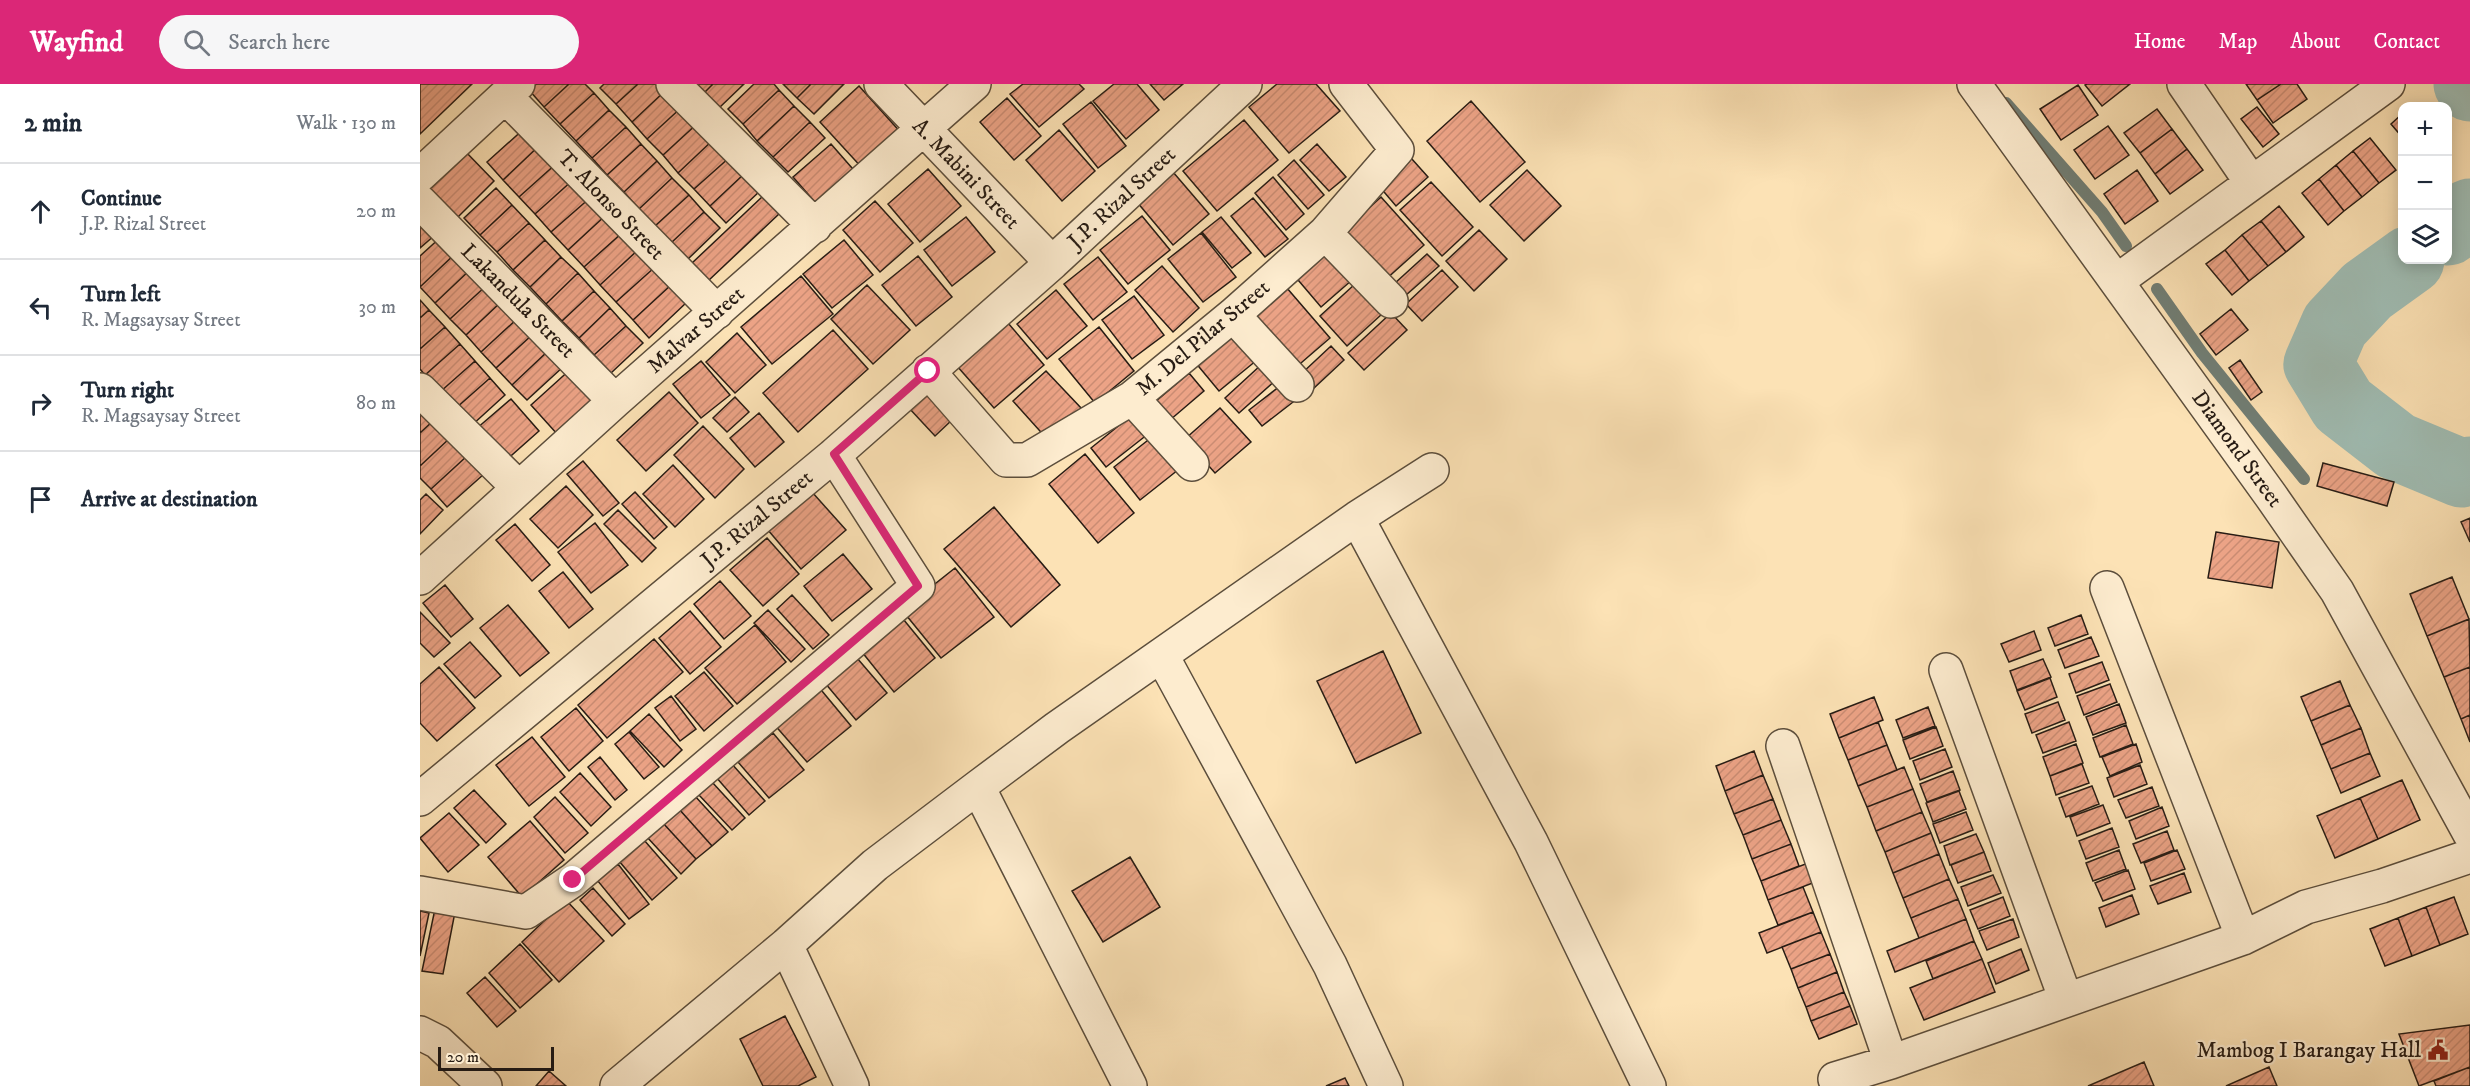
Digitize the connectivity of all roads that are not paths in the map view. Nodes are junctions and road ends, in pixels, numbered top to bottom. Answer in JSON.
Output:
{"nodes":[{"id":1,"x":673,"y":84,"type":"edge"},
{"id":2,"x":881,"y":84,"type":"edge"},
{"id":3,"x":974,"y":84,"type":"edge"},
{"id":4,"x":1245,"y":84,"type":"edge"},
{"id":5,"x":1346,"y":84,"type":"edge"},
{"id":6,"x":1974,"y":84,"type":"edge"},
{"id":7,"x":2184,"y":84,"type":"edge"},
{"id":8,"x":2388,"y":84,"type":"edge"},
{"id":9,"x":512,"y":91,"type":"edge"},
{"id":10,"x":923,"y":129,"type":"junction"},
{"id":11,"x":420,"y":175,"type":"edge"},
{"id":12,"x":2251,"y":182,"type":"junction"},
{"id":13,"x":420,"y":202,"type":"edge"},
{"id":14,"x":814,"y":225,"type":"junction"},
{"id":15,"x":1325,"y":233,"type":"junction"},
{"id":16,"x":1052,"y":263,"type":"junction"},
{"id":17,"x":2117,"y":281,"type":"junction"},
{"id":18,"x":1391,"y":301,"type":"dead end"},
{"id":19,"x":717,"y":312,"type":"junction"},
{"id":20,"x":1233,"y":315,"type":"junction"},
{"id":21,"x":928,"y":371,"type":"junction"},
{"id":22,"x":1297,"y":385,"type":"dead end"},
{"id":23,"x":420,"y":390,"type":"edge"},
{"id":24,"x":1132,"y":398,"type":"junction"},
{"id":25,"x":615,"y":401,"type":"junction"},
{"id":26,"x":834,"y":454,"type":"junction"},
{"id":27,"x":1192,"y":464,"type":"dead end"},
{"id":28,"x":1432,"y":470,"type":"dead end"},
{"id":29,"x":519,"y":488,"type":"junction"},
{"id":30,"x":1358,"y":518,"type":"junction"},
{"id":31,"x":420,"y":578,"type":"edge"},
{"id":32,"x":2107,"y":588,"type":"dead end"},
{"id":33,"x":1162,"y":656,"type":"junction"},
{"id":34,"x":1946,"y":670,"type":"dead end"},
{"id":35,"x":1784,"y":746,"type":"dead end"},
{"id":36,"x":978,"y":787,"type":"junction"},
{"id":37,"x":420,"y":799,"type":"edge"},
{"id":38,"x":2470,"y":834,"type":"edge"},
{"id":39,"x":2470,"y":856,"type":"edge"},
{"id":40,"x":420,"y":893,"type":"edge"},
{"id":41,"x":2243,"y":938,"type":"junction"},
{"id":42,"x":786,"y":945,"type":"junction"},
{"id":43,"x":2066,"y":1000,"type":"junction"},
{"id":44,"x":420,"y":1033,"type":"edge"},
{"id":45,"x":1891,"y":1062,"type":"junction"},
{"id":46,"x":1835,"y":1079,"type":"dead end"},
{"id":47,"x":485,"y":1086,"type":"edge"},
{"id":48,"x":617,"y":1086,"type":"edge"},
{"id":49,"x":852,"y":1086,"type":"edge"},
{"id":50,"x":1130,"y":1086,"type":"edge"},
{"id":51,"x":1386,"y":1086,"type":"edge"},
{"id":52,"x":1649,"y":1086,"type":"edge"}],
"edges":[{"from":1,"to":14,"type":"street"},
{"from":2,"to":10,"type":"street","name":"A. Mabini Street"},
{"from":3,"to":10,"type":"street","name":"Malvar Street"},
{"from":4,"to":16,"type":"street","name":"J.P. Rizal Street"},
{"from":5,"to":15,"type":"street","name":"M. Del Pilar Street"},
{"from":6,"to":17,"type":"street","name":"Diamond Street"},
{"from":7,"to":12,"type":"street"},
{"from":8,"to":12,"type":"street"},
{"from":9,"to":11,"type":"street"},
{"from":9,"to":19,"type":"street","name":"T. Alonso Street"},
{"from":10,"to":14,"type":"street","name":"Malvar Street"},
{"from":10,"to":16,"type":"street","name":"A. Mabini Street"},
{"from":12,"to":17,"type":"street"},
{"from":13,"to":25,"type":"street","name":"Lakandula Street"},
{"from":14,"to":19,"type":"street","name":"Malvar Street"},
{"from":15,"to":18,"type":"street"},
{"from":15,"to":20,"type":"street","name":"M. Del Pilar Street"},
{"from":16,"to":21,"type":"street","name":"J.P. Rizal Street"},
{"from":17,"to":38,"type":"street","name":"Diamond Street"},
{"from":19,"to":25,"type":"street","name":"Malvar Street"},
{"from":20,"to":22,"type":"street"},
{"from":20,"to":24,"type":"street","name":"M. Del Pilar Street"},
{"from":21,"to":24,"type":"street","name":"M. Del Pilar Street"},
{"from":21,"to":26,"type":"street","name":"J.P. Rizal Street"},
{"from":23,"to":29,"type":"street"},
{"from":24,"to":27,"type":"street"},
{"from":25,"to":29,"type":"street","name":"Malvar Street"},
{"from":26,"to":37,"type":"street","name":"J.P. Rizal Street"},
{"from":26,"to":40,"type":"street"},
{"from":28,"to":30,"type":"street"},
{"from":29,"to":31,"type":"street","name":"Malvar Street"},
{"from":30,"to":33,"type":"street"},
{"from":30,"to":52,"type":"street"},
{"from":32,"to":41,"type":"street"},
{"from":33,"to":36,"type":"street"},
{"from":33,"to":51,"type":"street"},
{"from":34,"to":43,"type":"street"},
{"from":35,"to":45,"type":"street"},
{"from":36,"to":42,"type":"street"},
{"from":36,"to":50,"type":"street"},
{"from":39,"to":41,"type":"street"},
{"from":41,"to":43,"type":"street"},
{"from":42,"to":48,"type":"street"},
{"from":42,"to":49,"type":"street"},
{"from":43,"to":45,"type":"street"},
{"from":44,"to":47,"type":"street"},
{"from":45,"to":46,"type":"street"}]}
